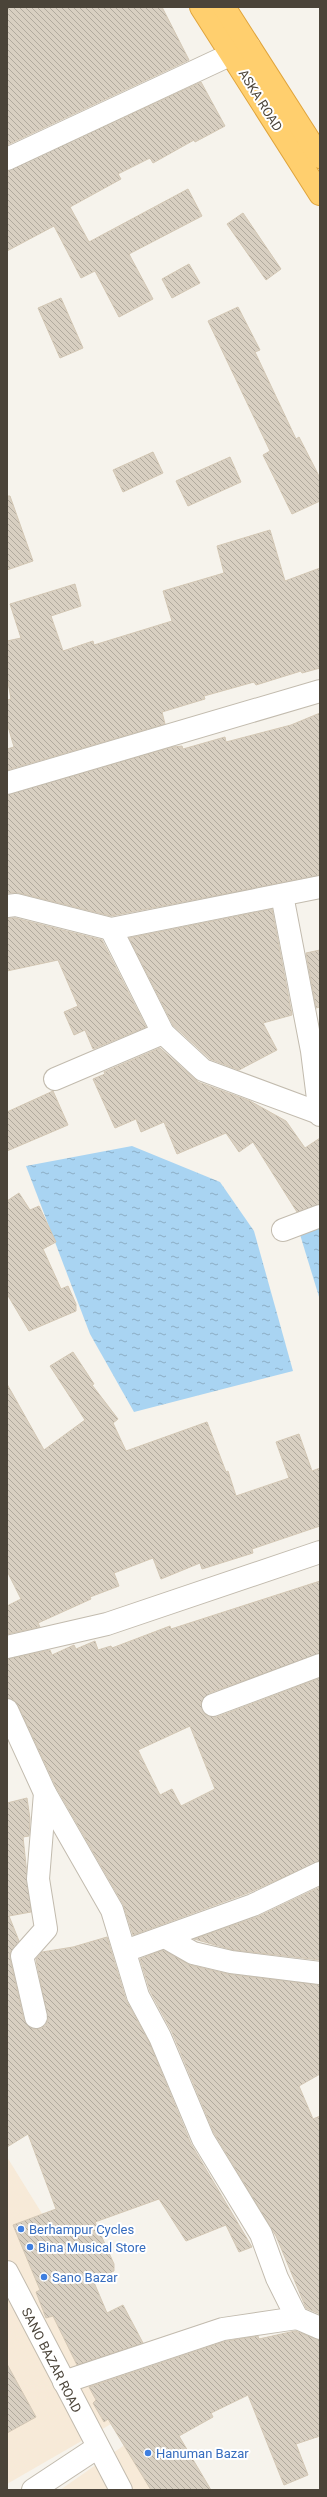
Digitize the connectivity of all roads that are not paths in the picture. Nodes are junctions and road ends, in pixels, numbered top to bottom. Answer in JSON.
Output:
{"nodes":[{"id":1,"x":201,"y":7,"type":"edge"},
{"id":2,"x":224,"y":7,"type":"edge"},
{"id":3,"x":241,"y":50,"type":"junction"},
{"id":4,"x":7,"y":158,"type":"edge"},
{"id":5,"x":320,"y":158,"type":"edge"},
{"id":6,"x":320,"y":194,"type":"edge"},
{"id":7,"x":320,"y":691,"type":"edge"},
{"id":8,"x":7,"y":783,"type":"edge"},
{"id":9,"x":320,"y":887,"type":"edge"},
{"id":10,"x":282,"y":895,"type":"junction"},
{"id":11,"x":7,"y":906,"type":"edge"},
{"id":12,"x":111,"y":929,"type":"junction"},
{"id":13,"x":163,"y":1033,"type":"junction"},
{"id":14,"x":56,"y":1079,"type":"dead end"},
{"id":15,"x":319,"y":1114,"type":"edge"},
{"id":16,"x":320,"y":1216,"type":"edge"},
{"id":17,"x":283,"y":1230,"type":"dead end"},
{"id":18,"x":320,"y":1552,"type":"edge"},
{"id":19,"x":7,"y":1647,"type":"edge"},
{"id":20,"x":320,"y":1665,"type":"edge"},
{"id":21,"x":214,"y":1705,"type":"dead end"},
{"id":22,"x":7,"y":1710,"type":"edge"},
{"id":23,"x":45,"y":1793,"type":"junction"},
{"id":24,"x":320,"y":1873,"type":"edge"},
{"id":25,"x":165,"y":1937,"type":"junction"},
{"id":26,"x":125,"y":1951,"type":"junction"},
{"id":27,"x":320,"y":1973,"type":"edge"},
{"id":28,"x":36,"y":2017,"type":"dead end"},
{"id":29,"x":7,"y":2272,"type":"edge"},
{"id":30,"x":297,"y":2318,"type":"junction"},
{"id":31,"x":320,"y":2328,"type":"edge"},
{"id":32,"x":64,"y":2382,"type":"junction"},
{"id":33,"x":98,"y":2447,"type":"junction"},
{"id":34,"x":33,"y":2490,"type":"edge"},
{"id":35,"x":121,"y":2490,"type":"edge"}],
"edges":[{"from":1,"to":3,"type":"highway","name":"ASKA ROAD"},
{"from":2,"to":3,"type":"highway"},
{"from":3,"to":4,"type":"street"},
{"from":3,"to":5,"type":"highway"},
{"from":3,"to":6,"type":"highway","name":"ASKA ROAD"},
{"from":7,"to":8,"type":"street"},
{"from":9,"to":10,"type":"street"},
{"from":10,"to":12,"type":"street"},
{"from":10,"to":15,"type":"street"},
{"from":11,"to":12,"type":"street"},
{"from":12,"to":13,"type":"street"},
{"from":13,"to":14,"type":"street"},
{"from":13,"to":15,"type":"street"},
{"from":16,"to":17,"type":"street"},
{"from":18,"to":19,"type":"street"},
{"from":20,"to":21,"type":"street"},
{"from":22,"to":23,"type":"street"},
{"from":23,"to":26,"type":"street"},
{"from":23,"to":28,"type":"street"},
{"from":24,"to":25,"type":"street"},
{"from":25,"to":26,"type":"street"},
{"from":25,"to":27,"type":"street"},
{"from":26,"to":30,"type":"street"},
{"from":29,"to":32,"type":"street","name":"SANO BAZAR ROAD"},
{"from":30,"to":31,"type":"street"},
{"from":30,"to":32,"type":"street"},
{"from":32,"to":33,"type":"street","name":"SANO BAZAR ROAD"},
{"from":33,"to":34,"type":"street"},
{"from":33,"to":35,"type":"street","name":"SANO BAZAR ROAD"}]}
